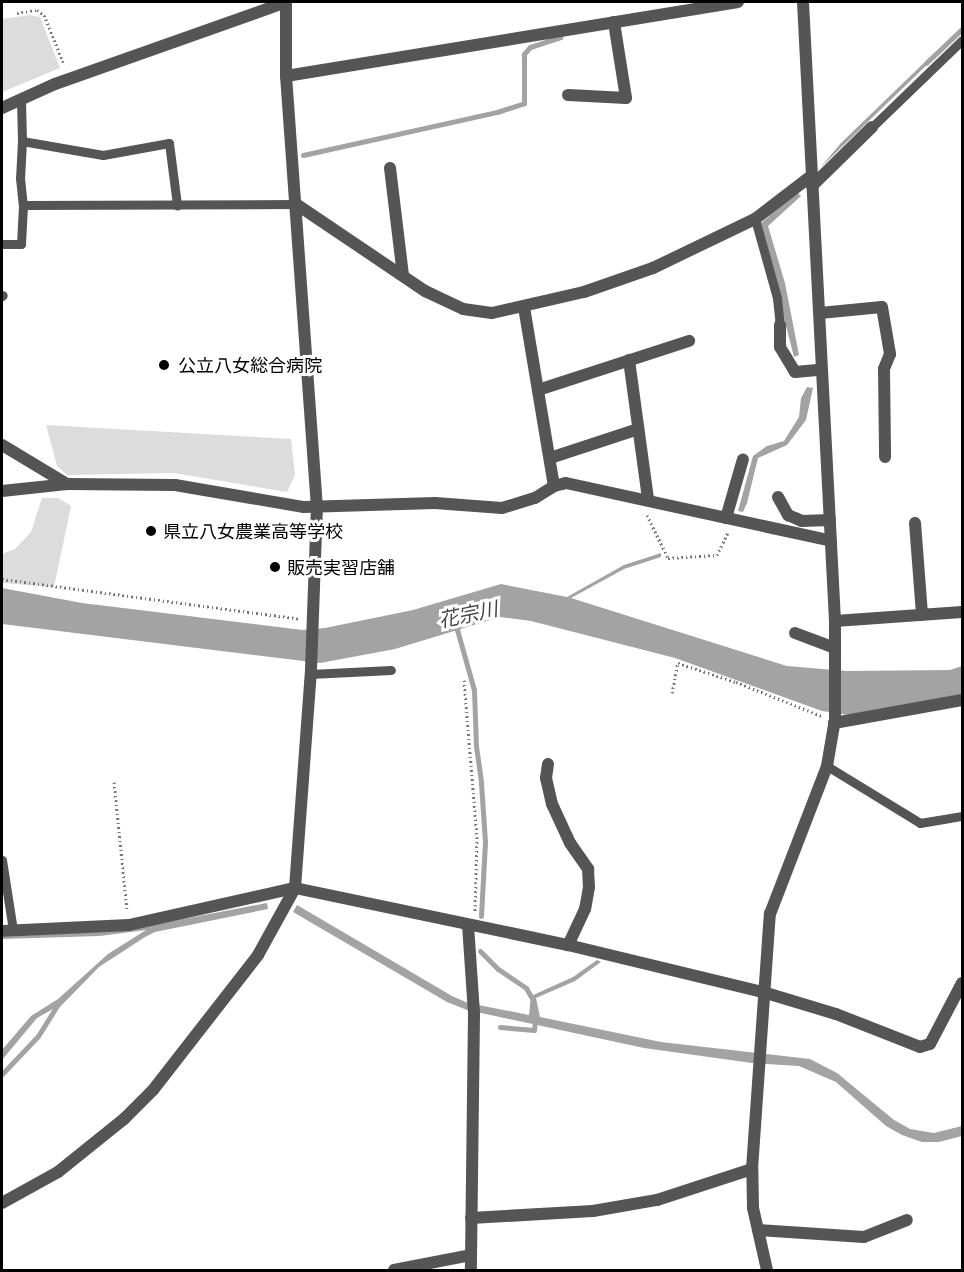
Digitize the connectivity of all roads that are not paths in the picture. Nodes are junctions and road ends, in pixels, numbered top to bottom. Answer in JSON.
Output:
{"nodes":[{"id":1,"x":286,"y":2,"type":"edge"},
{"id":2,"x":738,"y":2,"type":"edge"},
{"id":3,"x":803,"y":2,"type":"edge"},
{"id":4,"x":614,"y":22,"type":"junction"},
{"id":5,"x":963,"y":40,"type":"edge"},
{"id":6,"x":286,"y":76,"type":"junction"},
{"id":7,"x":568,"y":95,"type":"dead end"},
{"id":8,"x":21,"y":100,"type":"junction"},
{"id":9,"x":2,"y":108,"type":"edge"},
{"id":10,"x":872,"y":127,"type":"joint"},
{"id":11,"x":22,"y":141,"type":"junction"},
{"id":12,"x":390,"y":168,"type":"dead end"},
{"id":13,"x":811,"y":181,"type":"junction"},
{"id":14,"x":296,"y":204,"type":"junction"},
{"id":15,"x":177,"y":205,"type":"junction"},
{"id":16,"x":23,"y":206,"type":"junction"},
{"id":17,"x":754,"y":219,"type":"junction"},
{"id":18,"x":2,"y":244,"type":"edge"},
{"id":19,"x":402,"y":275,"type":"junction"},
{"id":20,"x":524,"y":307,"type":"junction"},
{"id":21,"x":820,"y":313,"type":"junction"},
{"id":22,"x":780,"y":325,"type":"joint"},
{"id":23,"x":688,"y":341,"type":"dead end"},
{"id":24,"x":629,"y":360,"type":"junction"},
{"id":25,"x":820,"y":370,"type":"junction"},
{"id":26,"x":538,"y":390,"type":"junction"},
{"id":27,"x":638,"y":429,"type":"junction"},
{"id":28,"x":2,"y":445,"type":"edge"},
{"id":29,"x":885,"y":457,"type":"dead end"},
{"id":30,"x":550,"y":458,"type":"junction"},
{"id":31,"x":743,"y":459,"type":"dead end"},
{"id":32,"x":67,"y":484,"type":"junction"},
{"id":33,"x":554,"y":486,"type":"junction"},
{"id":34,"x":2,"y":491,"type":"edge"},
{"id":35,"x":778,"y":497,"type":"dead end"},
{"id":36,"x":648,"y":499,"type":"junction"},
{"id":37,"x":317,"y":508,"type":"junction"},
{"id":38,"x":730,"y":519,"type":"junction"},
{"id":39,"x":830,"y":520,"type":"junction"},
{"id":40,"x":915,"y":523,"type":"dead end"},
{"id":41,"x":831,"y":542,"type":"junction"},
{"id":42,"x":963,"y":612,"type":"edge"},
{"id":43,"x":922,"y":615,"type":"junction"},
{"id":44,"x":835,"y":621,"type":"junction"},
{"id":45,"x":795,"y":633,"type":"dead end"},
{"id":46,"x":836,"y":648,"type":"junction"},
{"id":47,"x":391,"y":670,"type":"dead end"},
{"id":48,"x":310,"y":671,"type":"junction"},
{"id":49,"x":963,"y":700,"type":"edge"},
{"id":50,"x":835,"y":721,"type":"junction"},
{"id":51,"x":548,"y":764,"type":"dead end"},
{"id":52,"x":827,"y":766,"type":"junction"},
{"id":53,"x":963,"y":816,"type":"edge"},
{"id":54,"x":2,"y":860,"type":"edge"},
{"id":55,"x":296,"y":888,"type":"junction"},
{"id":56,"x":471,"y":926,"type":"junction"},
{"id":57,"x":7,"y":931,"type":"edge"},
{"id":58,"x":568,"y":945,"type":"junction"},
{"id":59,"x":963,"y":983,"type":"edge"},
{"id":60,"x":763,"y":992,"type":"junction"},
{"id":61,"x":752,"y":1169,"type":"junction"},
{"id":62,"x":2,"y":1203,"type":"edge"},
{"id":63,"x":471,"y":1218,"type":"junction"},
{"id":64,"x":908,"y":1220,"type":"dead end"},
{"id":65,"x":758,"y":1230,"type":"junction"},
{"id":66,"x":471,"y":1255,"type":"junction"},
{"id":67,"x":394,"y":1270,"type":"edge"},
{"id":68,"x":471,"y":1270,"type":"edge"},
{"id":69,"x":766,"y":1270,"type":"edge"}],
"edges":[{"from":1,"to":6,"type":"street"},
{"from":1,"to":8,"type":"street"},
{"from":2,"to":4,"type":"street"},
{"from":3,"to":13,"type":"street"},
{"from":4,"to":6,"type":"street"},
{"from":4,"to":7,"type":"street"},
{"from":5,"to":10,"type":"lane"},
{"from":6,"to":14,"type":"street"},
{"from":8,"to":9,"type":"street"},
{"from":8,"to":11,"type":"lane"},
{"from":10,"to":13,"type":"street"},
{"from":11,"to":15,"type":"lane"},
{"from":11,"to":16,"type":"lane"},
{"from":12,"to":19,"type":"street"},
{"from":13,"to":17,"type":"street"},
{"from":13,"to":21,"type":"street"},
{"from":14,"to":15,"type":"lane"},
{"from":14,"to":19,"type":"street"},
{"from":14,"to":37,"type":"street"},
{"from":15,"to":16,"type":"lane"},
{"from":16,"to":18,"type":"lane"},
{"from":17,"to":20,"type":"street"},
{"from":17,"to":22,"type":"lane"},
{"from":19,"to":20,"type":"street"},
{"from":20,"to":26,"type":"street"},
{"from":21,"to":25,"type":"street"},
{"from":21,"to":29,"type":"street"},
{"from":22,"to":25,"type":"street"},
{"from":23,"to":24,"type":"street"},
{"from":24,"to":26,"type":"street"},
{"from":24,"to":27,"type":"street"},
{"from":25,"to":39,"type":"street"},
{"from":26,"to":30,"type":"street"},
{"from":27,"to":30,"type":"street"},
{"from":27,"to":36,"type":"street"},
{"from":28,"to":32,"type":"street"},
{"from":30,"to":33,"type":"street"},
{"from":31,"to":38,"type":"street"},
{"from":32,"to":34,"type":"street"},
{"from":32,"to":37,"type":"street"},
{"from":33,"to":36,"type":"street"},
{"from":33,"to":37,"type":"street"},
{"from":35,"to":39,"type":"street"},
{"from":36,"to":38,"type":"street"},
{"from":37,"to":48,"type":"street"},
{"from":38,"to":41,"type":"street"},
{"from":39,"to":41,"type":"street"},
{"from":40,"to":43,"type":"street"},
{"from":41,"to":44,"type":"street"},
{"from":42,"to":43,"type":"street"},
{"from":43,"to":44,"type":"street"},
{"from":44,"to":46,"type":"street"},
{"from":45,"to":46,"type":"street"},
{"from":46,"to":50,"type":"street"},
{"from":47,"to":48,"type":"lane"},
{"from":48,"to":55,"type":"street"},
{"from":49,"to":50,"type":"street"},
{"from":50,"to":52,"type":"street"},
{"from":51,"to":58,"type":"street"},
{"from":52,"to":53,"type":"lane"},
{"from":52,"to":60,"type":"street"},
{"from":54,"to":57,"type":"lane"},
{"from":55,"to":56,"type":"street"},
{"from":55,"to":57,"type":"street"},
{"from":55,"to":62,"type":"street"},
{"from":56,"to":58,"type":"street"},
{"from":56,"to":63,"type":"street"},
{"from":58,"to":60,"type":"street"},
{"from":59,"to":60,"type":"street"},
{"from":60,"to":61,"type":"street"},
{"from":61,"to":63,"type":"street"},
{"from":61,"to":65,"type":"street"},
{"from":63,"to":66,"type":"street"},
{"from":64,"to":65,"type":"street"},
{"from":65,"to":69,"type":"street"},
{"from":66,"to":67,"type":"street"},
{"from":66,"to":68,"type":"street"}]}
